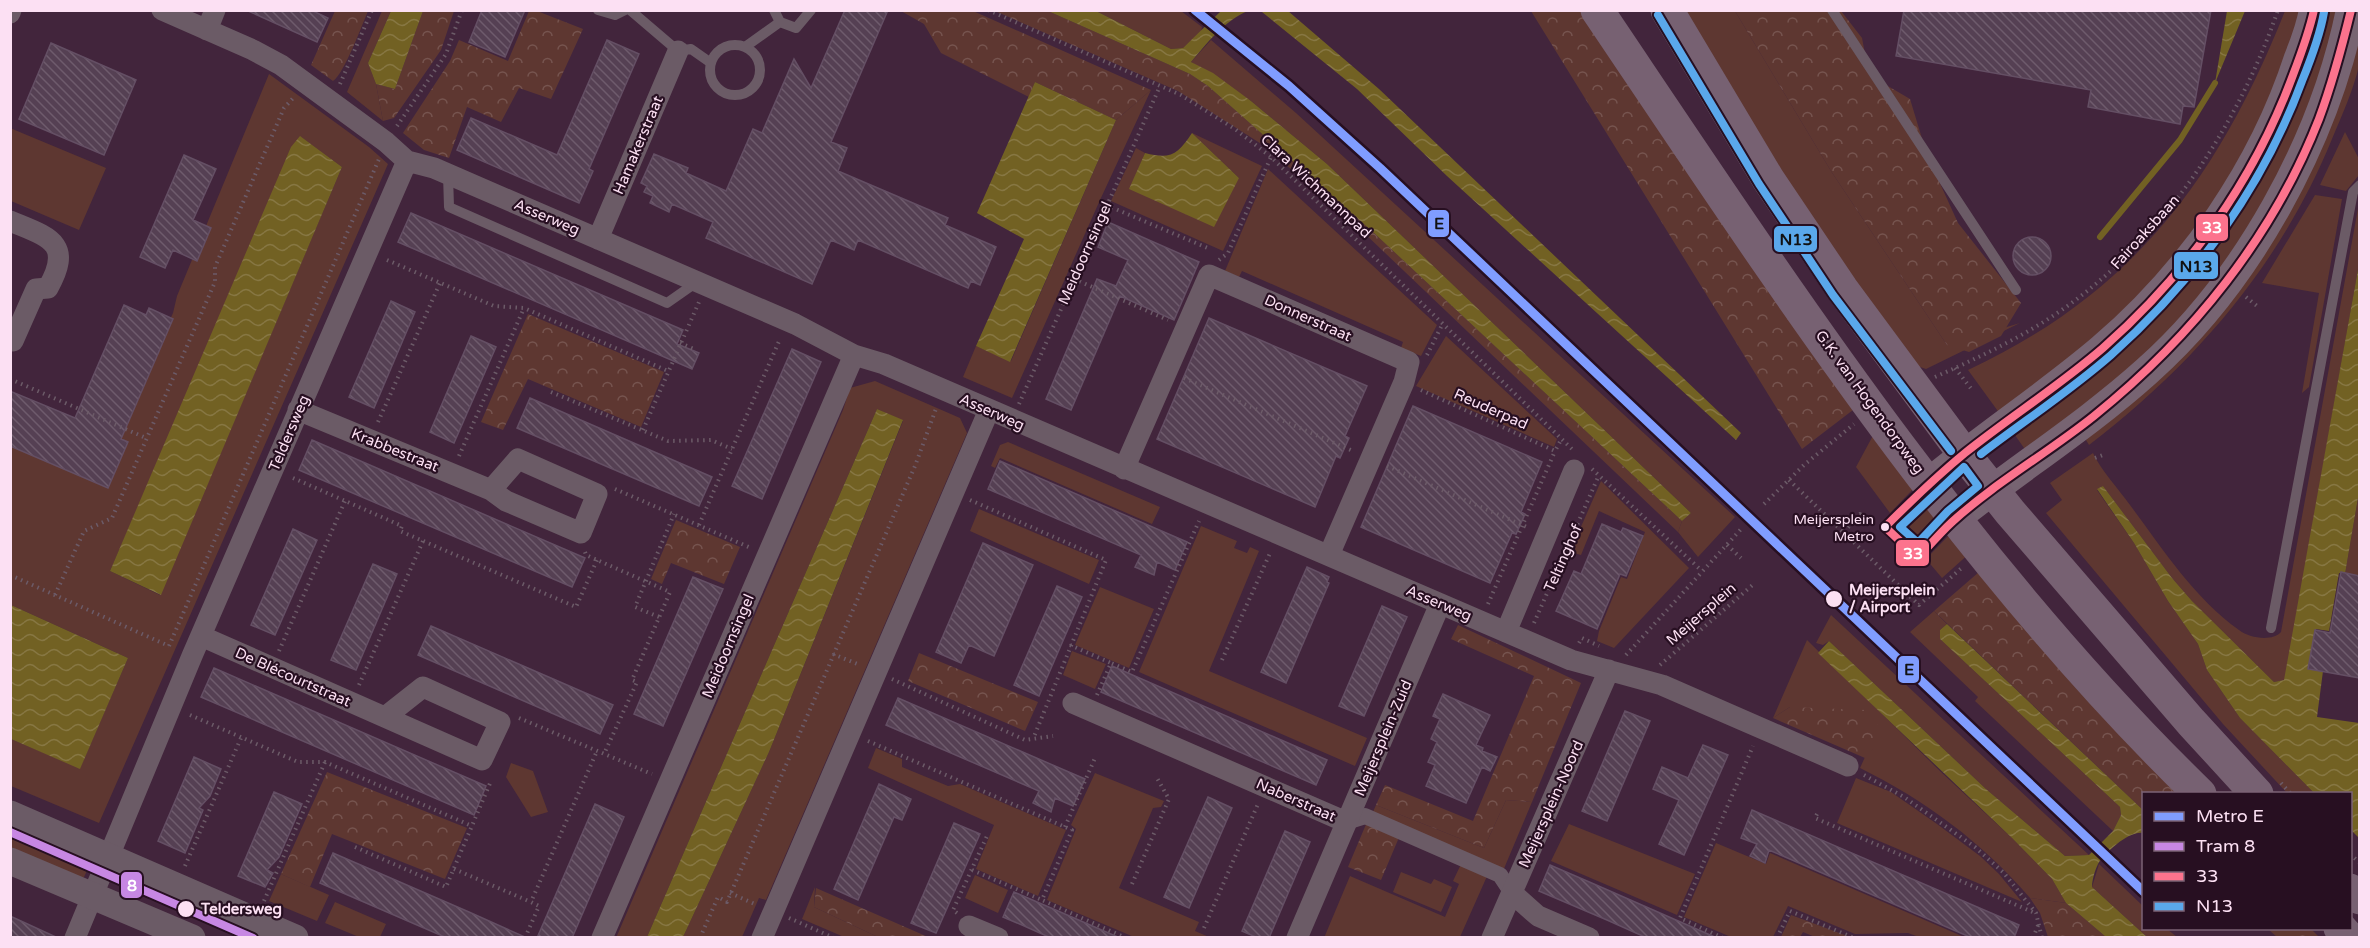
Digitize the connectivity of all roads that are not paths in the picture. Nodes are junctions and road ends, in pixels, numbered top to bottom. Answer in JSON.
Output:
{"nodes":[{"id":1,"x":162,"y":10,"type":"edge"},
{"id":2,"x":215,"y":10,"type":"edge"},
{"id":3,"x":598,"y":10,"type":"edge"},
{"id":4,"x":625,"y":10,"type":"edge"},
{"id":5,"x":630,"y":10,"type":"edge"},
{"id":6,"x":774,"y":10,"type":"edge"},
{"id":7,"x":811,"y":10,"type":"edge"},
{"id":8,"x":1597,"y":10,"type":"edge"},
{"id":9,"x":1666,"y":10,"type":"edge"},
{"id":10,"x":2314,"y":10,"type":"edge"},
{"id":11,"x":2351,"y":10,"type":"edge"},
{"id":12,"x":1836,"y":13,"type":"edge"},
{"id":13,"x":780,"y":22,"type":"junction"},
{"id":14,"x":207,"y":30,"type":"junction"},
{"id":15,"x":745,"y":47,"type":"junction"},
{"id":16,"x":678,"y":51,"type":"junction"},
{"id":17,"x":711,"y":63,"type":"junction"},
{"id":18,"x":407,"y":161,"type":"junction"},
{"id":19,"x":448,"y":174,"type":"junction"},
{"id":20,"x":2360,"y":185,"type":"edge"},
{"id":21,"x":10,"y":221,"type":"edge"},
{"id":22,"x":598,"y":239,"type":"junction"},
{"id":23,"x":702,"y":284,"type":"junction"},
{"id":24,"x":2016,"y":290,"type":"dead end"},
{"id":25,"x":13,"y":341,"type":"dead end"},
{"id":26,"x":854,"y":355,"type":"junction"},
{"id":27,"x":298,"y":410,"type":"junction"},
{"id":28,"x":989,"y":410,"type":"junction"},
{"id":29,"x":1964,"y":454,"type":"junction"},
{"id":30,"x":1574,"y":461,"type":"road end"},
{"id":31,"x":1124,"y":469,"type":"junction"},
{"id":32,"x":1929,"y":483,"type":"junction"},
{"id":33,"x":1993,"y":489,"type":"junction"},
{"id":34,"x":491,"y":490,"type":"junction"},
{"id":35,"x":1956,"y":518,"type":"junction"},
{"id":36,"x":1329,"y":555,"type":"junction"},
{"id":37,"x":1440,"y":604,"type":"junction"},
{"id":38,"x":2271,"y":628,"type":"dead end"},
{"id":39,"x":1506,"y":632,"type":"junction"},
{"id":40,"x":201,"y":636,"type":"junction"},
{"id":41,"x":1609,"y":670,"type":"junction"},
{"id":42,"x":1082,"y":706,"type":"road end"},
{"id":43,"x":385,"y":717,"type":"junction"},
{"id":44,"x":1848,"y":766,"type":"road end"},
{"id":45,"x":2198,"y":792,"type":"edge"},
{"id":46,"x":2255,"y":792,"type":"edge"},
{"id":47,"x":10,"y":814,"type":"edge"},
{"id":48,"x":1346,"y":822,"type":"junction"},
{"id":49,"x":108,"y":856,"type":"junction"},
{"id":50,"x":10,"y":861,"type":"edge"},
{"id":51,"x":1512,"y":893,"type":"junction"},
{"id":52,"x":94,"y":895,"type":"junction"},
{"id":53,"x":969,"y":926,"type":"road end"},
{"id":54,"x":75,"y":938,"type":"edge"},
{"id":55,"x":192,"y":938,"type":"edge"},
{"id":56,"x":295,"y":938,"type":"edge"},
{"id":57,"x":602,"y":938,"type":"edge"},
{"id":58,"x":762,"y":938,"type":"edge"},
{"id":59,"x":998,"y":938,"type":"edge"},
{"id":60,"x":1297,"y":938,"type":"edge"},
{"id":61,"x":1492,"y":938,"type":"edge"},
{"id":62,"x":1589,"y":938,"type":"edge"}],
"edges":[{"from":1,"to":14,"type":"street","name":"Asserweg"},
{"from":2,"to":14,"type":"street"},
{"from":3,"to":4,"type":"lane"},
{"from":5,"to":16,"type":"lane"},
{"from":6,"to":13,"type":"lane"},
{"from":7,"to":13,"type":"lane"},
{"from":8,"to":32,"type":"main road","name":"G.K. van Hogendorpweg"},
{"from":9,"to":29,"type":"main road"},
{"from":10,"to":29,"type":"main road"},
{"from":11,"to":33,"type":"main road"},
{"from":12,"to":24,"type":"lane"},
{"from":13,"to":15,"type":"lane"},
{"from":14,"to":18,"type":"street","name":"Asserweg"},
{"from":15,"to":17,"type":"lane"},
{"from":15,"to":17,"type":"lane"},
{"from":16,"to":17,"type":"lane"},
{"from":16,"to":22,"type":"street","name":"Hamakerstraat"},
{"from":18,"to":19,"type":"street","name":"Asserweg"},
{"from":18,"to":27,"type":"street","name":"Teldersweg"},
{"from":19,"to":22,"type":"street","name":"Asserweg"},
{"from":19,"to":23,"type":"lane"},
{"from":20,"to":38,"type":"lane"},
{"from":21,"to":25,"type":"street"},
{"from":22,"to":23,"type":"street","name":"Asserweg"},
{"from":23,"to":26,"type":"street","name":"Asserweg"},
{"from":26,"to":28,"type":"street","name":"Asserweg"},
{"from":26,"to":57,"type":"street","name":"Meidoornsingel"},
{"from":27,"to":34,"type":"street","name":"Krabbestraat"},
{"from":27,"to":40,"type":"street","name":"Teldersweg"},
{"from":28,"to":31,"type":"street","name":"Asserweg"},
{"from":28,"to":58,"type":"street"},
{"from":29,"to":32,"type":"main road"},
{"from":29,"to":33,"type":"main road"},
{"from":30,"to":39,"type":"street","name":"Teltinghof"},
{"from":31,"to":36,"type":"street","name":"Asserweg"},
{"from":31,"to":36,"type":"street","name":"Donnerstraat"},
{"from":32,"to":35,"type":"main road","name":"G.K. van Hogendorpweg"},
{"from":32,"to":35,"type":"lane"},
{"from":33,"to":35,"type":"main road"},
{"from":33,"to":46,"type":"main road"},
{"from":34,"to":34,"type":"street","name":"Krabbestraat"},
{"from":35,"to":45,"type":"main road","name":"G.K. van Hogendorpweg"},
{"from":36,"to":37,"type":"street","name":"Asserweg"},
{"from":37,"to":39,"type":"street","name":"Asserweg"},
{"from":37,"to":48,"type":"street","name":"Meijersplein-Zuid"},
{"from":39,"to":41,"type":"street","name":"Asserweg"},
{"from":40,"to":43,"type":"street","name":"De Blécourtstraat"},
{"from":40,"to":49,"type":"street","name":"Teldersweg"},
{"from":41,"to":44,"type":"street","name":"Asserweg"},
{"from":41,"to":51,"type":"street","name":"Meijersplein-Noord"},
{"from":42,"to":48,"type":"street","name":"Naberstraat"},
{"from":43,"to":43,"type":"street","name":"De Blécourtstraat"},
{"from":47,"to":49,"type":"street"},
{"from":48,"to":51,"type":"street","name":"Naberstraat"},
{"from":48,"to":60,"type":"street","name":"Meijersplein-Zuid"},
{"from":49,"to":52,"type":"street","name":"Teldersweg"},
{"from":49,"to":56,"type":"street"},
{"from":50,"to":52,"type":"street"},
{"from":51,"to":61,"type":"street","name":"Meijersplein-Noord"},
{"from":51,"to":62,"type":"street"},
{"from":52,"to":54,"type":"street","name":"Teldersweg"},
{"from":52,"to":55,"type":"street"},
{"from":53,"to":59,"type":"street"}]}
